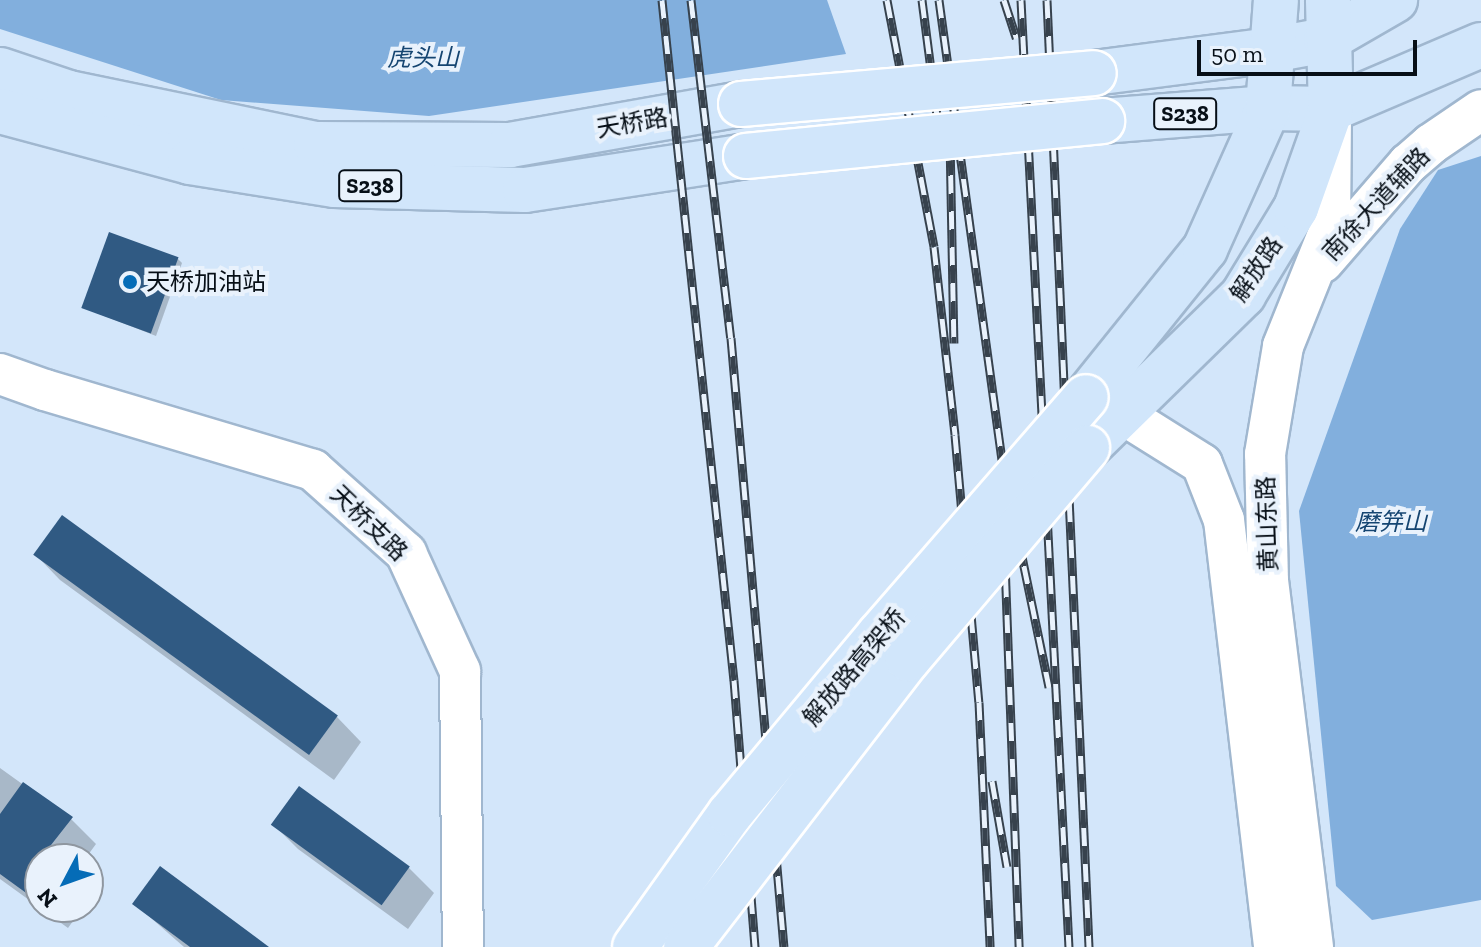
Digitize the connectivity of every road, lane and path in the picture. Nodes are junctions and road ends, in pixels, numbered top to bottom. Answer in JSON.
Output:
{"nodes":[{"id":1,"x":1276,"y":0,"type":"edge"},
{"id":2,"x":1395,"y":0,"type":"edge"},
{"id":3,"x":1327,"y":20,"type":"edge"},
{"id":4,"x":1481,"y":45,"type":"edge"},
{"id":5,"x":1271,"y":50,"type":"junction"},
{"id":6,"x":0,"y":70,"type":"edge"},
{"id":7,"x":1268,"y":108,"type":"junction"},
{"id":8,"x":1331,"y":109,"type":"junction"},
{"id":9,"x":1481,"y":110,"type":"edge"},
{"id":10,"x":0,"y":111,"type":"edge"},
{"id":11,"x":1312,"y":274,"type":"junction"},
{"id":12,"x":0,"y":374,"type":"edge"},
{"id":13,"x":1105,"y":406,"type":"junction"},
{"id":14,"x":1087,"y":448,"type":"joint"},
{"id":15,"x":463,"y":947,"type":"edge"},
{"id":16,"x":635,"y":947,"type":"edge"},
{"id":17,"x":686,"y":947,"type":"edge"},
{"id":18,"x":1274,"y":947,"type":"edge"},
{"id":19,"x":1313,"y":947,"type":"edge"}],
"edges":[{"from":1,"to":5,"type":"main road","name":"解放路"},
{"from":2,"to":3,"type":"main road","name":"天桥路"},
{"from":3,"to":5,"type":"main road","name":"天桥路"},
{"from":3,"to":8,"type":"main road","name":"解放路"},
{"from":4,"to":8,"type":"main road"},
{"from":5,"to":6,"type":"main road","name":"天桥路","number":"S238","bridge":true},
{"from":5,"to":7,"type":"main road","name":"解放路"},
{"from":7,"to":8,"type":"main road","name":"天桥路"},
{"from":7,"to":10,"type":"main road","name":"天桥路","number":"S238","bridge":true},
{"from":7,"to":13,"type":"main road","name":"解放路"},
{"from":8,"to":11,"type":"street","name":"黄山东路"},
{"from":8,"to":13,"type":"main road","name":"解放路"},
{"from":9,"to":11,"type":"street","name":"南徐大道辅路"},
{"from":11,"to":19,"type":"street","name":"黄山东路"},
{"from":12,"to":15,"type":"street","name":"天桥支路"},
{"from":13,"to":14,"type":"main road","name":"解放路"},
{"from":13,"to":16,"type":"main road","name":"解放路高架桥","bridge":true},
{"from":13,"to":18,"type":"street","name":"黄山东路"},
{"from":14,"to":17,"type":"main road","name":"解放路高架桥","bridge":true}]}
